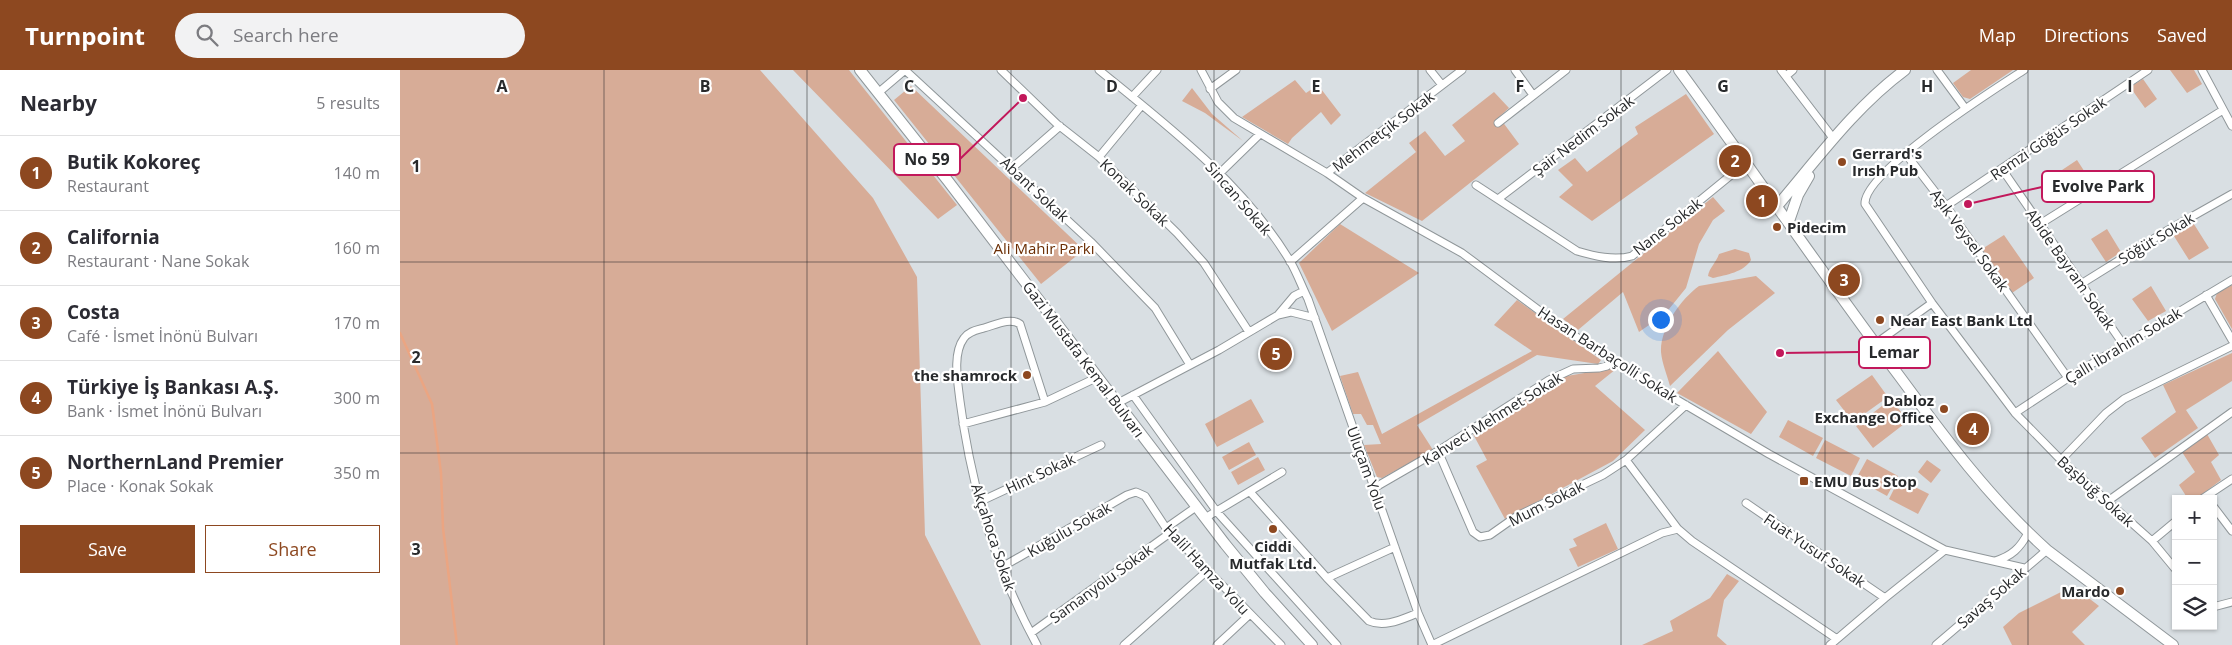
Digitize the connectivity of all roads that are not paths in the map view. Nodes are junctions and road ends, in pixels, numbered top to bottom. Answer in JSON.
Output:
{"nodes":[{"id":1,"x":860,"y":70,"type":"edge"},
{"id":2,"x":905,"y":70,"type":"edge"},
{"id":3,"x":1001,"y":70,"type":"edge"},
{"id":4,"x":1099,"y":70,"type":"edge"},
{"id":5,"x":1157,"y":70,"type":"edge"},
{"id":6,"x":1201,"y":70,"type":"edge"},
{"id":7,"x":1236,"y":70,"type":"edge"},
{"id":8,"x":1430,"y":70,"type":"edge"},
{"id":9,"x":1462,"y":70,"type":"edge"},
{"id":10,"x":1515,"y":70,"type":"edge"},
{"id":11,"x":1566,"y":70,"type":"edge"},
{"id":12,"x":1668,"y":70,"type":"edge"},
{"id":13,"x":1679,"y":70,"type":"edge"},
{"id":14,"x":1794,"y":70,"type":"edge"},
{"id":15,"x":1905,"y":70,"type":"edge"},
{"id":16,"x":1937,"y":70,"type":"edge"},
{"id":17,"x":2024,"y":70,"type":"edge"},
{"id":18,"x":2148,"y":70,"type":"edge"},
{"id":19,"x":2202,"y":70,"type":"edge"},
{"id":20,"x":1783,"y":73,"type":"edge"},
{"id":21,"x":1442,"y":85,"type":"junction"},
{"id":22,"x":1210,"y":89,"type":"junction"},
{"id":23,"x":878,"y":93,"type":"junction"},
{"id":24,"x":1533,"y":95,"type":"junction"},
{"id":25,"x":1132,"y":97,"type":"junction"},
{"id":26,"x":1142,"y":105,"type":"junction"},
{"id":27,"x":1965,"y":108,"type":"junction"},
{"id":28,"x":2223,"y":110,"type":"junction"},
{"id":29,"x":1498,"y":123,"type":"dead end"},
{"id":30,"x":1060,"y":126,"type":"junction"},
{"id":31,"x":2232,"y":126,"type":"edge"},
{"id":32,"x":1260,"y":134,"type":"junction"},
{"id":33,"x":1833,"y":138,"type":"junction"},
{"id":34,"x":1822,"y":153,"type":"junction"},
{"id":35,"x":1905,"y":153,"type":"junction"},
{"id":36,"x":1099,"y":156,"type":"junction"},
{"id":37,"x":1747,"y":162,"type":"junction"},
{"id":38,"x":1012,"y":168,"type":"junction"},
{"id":39,"x":2002,"y":170,"type":"junction"},
{"id":40,"x":1220,"y":173,"type":"junction"},
{"id":41,"x":1327,"y":173,"type":"junction"},
{"id":42,"x":1476,"y":185,"type":"dead end"},
{"id":43,"x":2232,"y":194,"type":"edge"},
{"id":44,"x":1363,"y":198,"type":"junction"},
{"id":45,"x":1498,"y":199,"type":"junction"},
{"id":46,"x":1778,"y":205,"type":"junction"},
{"id":47,"x":1946,"y":206,"type":"junction"},
{"id":48,"x":1789,"y":221,"type":"junction"},
{"id":49,"x":2040,"y":224,"type":"junction"},
{"id":50,"x":1290,"y":262,"type":"junction"},
{"id":51,"x":2232,"y":280,"type":"edge"},
{"id":52,"x":2081,"y":284,"type":"junction"},
{"id":53,"x":1304,"y":291,"type":"junction"},
{"id":54,"x":2206,"y":295,"type":"junction"},
{"id":55,"x":1932,"y":303,"type":"junction"},
{"id":56,"x":1278,"y":315,"type":"junction"},
{"id":57,"x":1315,"y":318,"type":"junction"},
{"id":58,"x":1249,"y":332,"type":"junction"},
{"id":59,"x":2232,"y":340,"type":"edge"},
{"id":60,"x":1875,"y":344,"type":"junction"},
{"id":61,"x":2123,"y":344,"type":"junction"},
{"id":62,"x":2232,"y":346,"type":"edge"},
{"id":63,"x":1612,"y":360,"type":"junction"},
{"id":64,"x":1190,"y":365,"type":"junction"},
{"id":65,"x":1098,"y":376,"type":"junction"},
{"id":66,"x":2068,"y":378,"type":"junction"},
{"id":67,"x":1133,"y":395,"type":"junction"},
{"id":68,"x":1045,"y":402,"type":"junction"},
{"id":69,"x":1118,"y":403,"type":"junction"},
{"id":70,"x":1686,"y":405,"type":"junction"},
{"id":71,"x":2232,"y":412,"type":"edge"},
{"id":72,"x":2015,"y":413,"type":"junction"},
{"id":73,"x":963,"y":424,"type":"junction"},
{"id":74,"x":1101,"y":445,"type":"dead end"},
{"id":75,"x":1438,"y":451,"type":"junction"},
{"id":76,"x":1626,"y":460,"type":"junction"},
{"id":77,"x":2061,"y":460,"type":"junction"},
{"id":78,"x":1282,"y":472,"type":"dead end"},
{"id":79,"x":2232,"y":480,"type":"edge"},
{"id":80,"x":1374,"y":488,"type":"junction"},
{"id":81,"x":1136,"y":492,"type":"joint"},
{"id":82,"x":1250,"y":493,"type":"junction"},
{"id":83,"x":2210,"y":495,"type":"edge"},
{"id":84,"x":2108,"y":501,"type":"junction"},
{"id":85,"x":979,"y":502,"type":"junction"},
{"id":86,"x":1746,"y":503,"type":"dead end"},
{"id":87,"x":1196,"y":507,"type":"junction"},
{"id":88,"x":2217,"y":511,"type":"edge"},
{"id":89,"x":1217,"y":512,"type":"junction"},
{"id":90,"x":1205,"y":518,"type":"junction"},
{"id":91,"x":2172,"y":524,"type":"edge"},
{"id":92,"x":1678,"y":529,"type":"junction"},
{"id":93,"x":1168,"y":531,"type":"junction"},
{"id":94,"x":2232,"y":531,"type":"edge"},
{"id":95,"x":2028,"y":533,"type":"junction"},
{"id":96,"x":2152,"y":541,"type":"junction"},
{"id":97,"x":1395,"y":547,"type":"junction"},
{"id":98,"x":1945,"y":550,"type":"junction"},
{"id":99,"x":2046,"y":550,"type":"junction"},
{"id":100,"x":1995,"y":561,"type":"junction"},
{"id":101,"x":2172,"y":565,"type":"edge"},
{"id":102,"x":1002,"y":567,"type":"junction"},
{"id":103,"x":2024,"y":568,"type":"junction"},
{"id":104,"x":1207,"y":571,"type":"junction"},
{"id":105,"x":1327,"y":578,"type":"junction"},
{"id":106,"x":1885,"y":598,"type":"junction"},
{"id":107,"x":2232,"y":602,"type":"edge"},
{"id":108,"x":2217,"y":606,"type":"edge"},
{"id":109,"x":1418,"y":613,"type":"junction"},
{"id":110,"x":1249,"y":615,"type":"junction"},
{"id":111,"x":1031,"y":633,"type":"junction"},
{"id":112,"x":1837,"y":639,"type":"junction"},
{"id":113,"x":1307,"y":643,"type":"edge"},
{"id":114,"x":1037,"y":645,"type":"edge"},
{"id":115,"x":1124,"y":645,"type":"edge"},
{"id":116,"x":1217,"y":645,"type":"edge"},
{"id":117,"x":1281,"y":645,"type":"edge"},
{"id":118,"x":1337,"y":645,"type":"edge"},
{"id":119,"x":1432,"y":645,"type":"edge"},
{"id":120,"x":1830,"y":645,"type":"edge"},
{"id":121,"x":1936,"y":645,"type":"edge"},
{"id":122,"x":2174,"y":645,"type":"edge"}],
"edges":[{"from":1,"to":23,"type":"main road","name":"Gazi Mustafa Kemal Bulvarı"},
{"from":2,"to":23,"type":"street"},
{"from":2,"to":38,"type":"street","name":"Abant Sokak"},
{"from":3,"to":30,"type":"street","name":"Konak Sokak"},
{"from":4,"to":25,"type":"street","name":"Sincan Sokak"},
{"from":5,"to":25,"type":"street"},
{"from":6,"to":22,"type":"street","name":"Hasan Barbaçolli Sokak"},
{"from":7,"to":22,"type":"street"},
{"from":8,"to":21,"type":"street"},
{"from":9,"to":21,"type":"street","name":"Mehmetçik Sokak"},
{"from":10,"to":24,"type":"street"},
{"from":11,"to":24,"type":"street"},
{"from":12,"to":45,"type":"street","name":"Şair Nedim Sokak"},
{"from":13,"to":37,"type":"main road"},
{"from":14,"to":20,"type":"street"},
{"from":15,"to":33,"type":"main road"},
{"from":16,"to":27,"type":"street"},
{"from":17,"to":27,"type":"street"},
{"from":18,"to":39,"type":"street","name":"Remzi Göğüs Sokak"},
{"from":19,"to":28,"type":"street"},
{"from":20,"to":33,"type":"street"},
{"from":21,"to":41,"type":"street","name":"Mehmetçik Sokak"},
{"from":22,"to":32,"type":"street","name":"Hasan Barbaçolli Sokak"},
{"from":23,"to":65,"type":"main road","name":"Gazi Mustafa Kemal Bulvarı"},
{"from":24,"to":29,"type":"street"},
{"from":25,"to":26,"type":"street","name":"Sincan Sokak"},
{"from":26,"to":36,"type":"street"},
{"from":26,"to":40,"type":"street","name":"Sincan Sokak"},
{"from":27,"to":35,"type":"street"},
{"from":28,"to":31,"type":"street"},
{"from":28,"to":49,"type":"street"},
{"from":30,"to":36,"type":"street","name":"Konak Sokak"},
{"from":30,"to":38,"type":"street"},
{"from":32,"to":40,"type":"street"},
{"from":32,"to":41,"type":"street","name":"Hasan Barbaçolli Sokak"},
{"from":33,"to":34,"type":"main road"},
{"from":34,"to":46,"type":"main road"},
{"from":34,"to":48,"type":"main road"},
{"from":35,"to":47,"type":"street","name":"Aşık Veysel Sokak"},
{"from":35,"to":55,"type":"street","name":"Başbuğ Sokak"},
{"from":36,"to":58,"type":"street","name":"Konak Sokak"},
{"from":37,"to":45,"type":"street","name":"Nane Sokak"},
{"from":37,"to":46,"type":"main road"},
{"from":38,"to":64,"type":"street","name":"Abant Sokak"},
{"from":39,"to":47,"type":"street","name":"Remzi Göğüs Sokak"},
{"from":39,"to":49,"type":"street","name":"Abide Bayram Sokak"},
{"from":40,"to":50,"type":"street","name":"Sincan Sokak"},
{"from":41,"to":44,"type":"street","name":"Hasan Barbaçolli Sokak"},
{"from":42,"to":45,"type":"street","name":"Nane Sokak"},
{"from":43,"to":52,"type":"street","name":"Söğüt Sokak"},
{"from":44,"to":50,"type":"street"},
{"from":44,"to":63,"type":"street","name":"Hasan Barbaçolli Sokak"},
{"from":46,"to":48,"type":"main road"},
{"from":47,"to":66,"type":"street","name":"Aşık Veysel Sokak"},
{"from":48,"to":60,"type":"main road"},
{"from":49,"to":52,"type":"street","name":"Abide Bayram Sokak"},
{"from":50,"to":53,"type":"street","name":"Sincan Sokak"},
{"from":51,"to":54,"type":"street","name":"Çallı İbrahim Sokak"},
{"from":52,"to":61,"type":"street","name":"Abide Bayram Sokak"},
{"from":53,"to":56,"type":"street"},
{"from":53,"to":57,"type":"street","name":"Uluçam Yolu"},
{"from":54,"to":59,"type":"street"},
{"from":54,"to":61,"type":"street","name":"Çallı İbrahim Sokak"},
{"from":55,"to":60,"type":"street"},
{"from":55,"to":72,"type":"street","name":"Başbuğ Sokak"},
{"from":56,"to":57,"type":"street"},
{"from":56,"to":58,"type":"street"},
{"from":57,"to":80,"type":"street","name":"Uluçam Yolu"},
{"from":58,"to":64,"type":"street"},
{"from":60,"to":95,"type":"main road"},
{"from":61,"to":66,"type":"street","name":"Çallı İbrahim Sokak"},
{"from":62,"to":77,"type":"street"},
{"from":63,"to":70,"type":"street","name":"Hasan Barbaçolli Sokak"},
{"from":63,"to":75,"type":"street","name":"Kahveci Mehmet Sokak"},
{"from":64,"to":67,"type":"street"},
{"from":65,"to":68,"type":"street"},
{"from":65,"to":69,"type":"main road","name":"Gazi Mustafa Kemal Bulvarı"},
{"from":66,"to":72,"type":"street","name":"Çallı İbrahim Sokak"},
{"from":67,"to":69,"type":"street"},
{"from":67,"to":89,"type":"street"},
{"from":68,"to":73,"type":"street"},
{"from":68,"to":73,"type":"street","name":"Akçahoca Sokak"},
{"from":69,"to":87,"type":"main road","name":"Gazi Mustafa Kemal Bulvarı"},
{"from":70,"to":76,"type":"street","name":"Mum Sokak"},
{"from":70,"to":98,"type":"street","name":"Hasan Barbaçolli Sokak"},
{"from":71,"to":84,"type":"street"},
{"from":72,"to":77,"type":"street","name":"Başbuğ Sokak"},
{"from":73,"to":85,"type":"street","name":"Akçahoca Sokak"},
{"from":74,"to":85,"type":"street","name":"Hint Sokak"},
{"from":75,"to":76,"type":"street","name":"Mum Sokak"},
{"from":75,"to":80,"type":"street","name":"Kahveci Mehmet Sokak"},
{"from":76,"to":92,"type":"street"},
{"from":77,"to":84,"type":"street","name":"Başbuğ Sokak"},
{"from":78,"to":82,"type":"street"},
{"from":79,"to":83,"type":"street"},
{"from":80,"to":97,"type":"street","name":"Uluçam Yolu"},
{"from":81,"to":93,"type":"street","name":"Halil Hamza Yolu"},
{"from":81,"to":102,"type":"street","name":"Kuğulu Sokak"},
{"from":82,"to":89,"type":"street"},
{"from":82,"to":105,"type":"street"},
{"from":84,"to":96,"type":"street","name":"Başbuğ Sokak"},
{"from":85,"to":102,"type":"street","name":"Akçahoca Sokak"},
{"from":86,"to":106,"type":"street","name":"Fuat Yusuf Sokak"},
{"from":87,"to":90,"type":"main road","name":"Gazi Mustafa Kemal Bulvarı"},
{"from":87,"to":93,"type":"street","name":"Samanyolu Sokak"},
{"from":88,"to":94,"type":"street"},
{"from":89,"to":90,"type":"street"},
{"from":89,"to":118,"type":"street"},
{"from":90,"to":113,"type":"main road","name":"Gazi Mustafa Kemal Bulvarı"},
{"from":91,"to":96,"type":"street"},
{"from":92,"to":112,"type":"street"},
{"from":92,"to":119,"type":"street"},
{"from":93,"to":104,"type":"street","name":"Halil Hamza Yolu"},
{"from":93,"to":111,"type":"street","name":"Samanyolu Sokak"},
{"from":95,"to":99,"type":"main road"},
{"from":95,"to":100,"type":"street"},
{"from":96,"to":101,"type":"street","name":"Başbuğ Sokak"},
{"from":97,"to":105,"type":"street"},
{"from":97,"to":109,"type":"street","name":"Uluçam Yolu"},
{"from":98,"to":100,"type":"street","name":"Hasan Barbaçolli Sokak"},
{"from":98,"to":106,"type":"street"},
{"from":99,"to":103,"type":"street","name":"Savaş Sokak"},
{"from":99,"to":122,"type":"main road"},
{"from":100,"to":103,"type":"street","name":"Hasan Barbaçolli Sokak"},
{"from":102,"to":111,"type":"street","name":"Akçahoca Sokak"},
{"from":103,"to":121,"type":"street","name":"Savaş Sokak"},
{"from":104,"to":110,"type":"street","name":"Halil Hamza Yolu"},
{"from":104,"to":115,"type":"street"},
{"from":105,"to":109,"type":"street"},
{"from":106,"to":112,"type":"street"},
{"from":107,"to":108,"type":"street"},
{"from":109,"to":119,"type":"street","name":"Uluçam Yolu"},
{"from":110,"to":116,"type":"street"},
{"from":110,"to":117,"type":"street","name":"Halil Hamza Yolu"},
{"from":111,"to":114,"type":"street","name":"Akçahoca Sokak"},
{"from":112,"to":120,"type":"street"}]}
